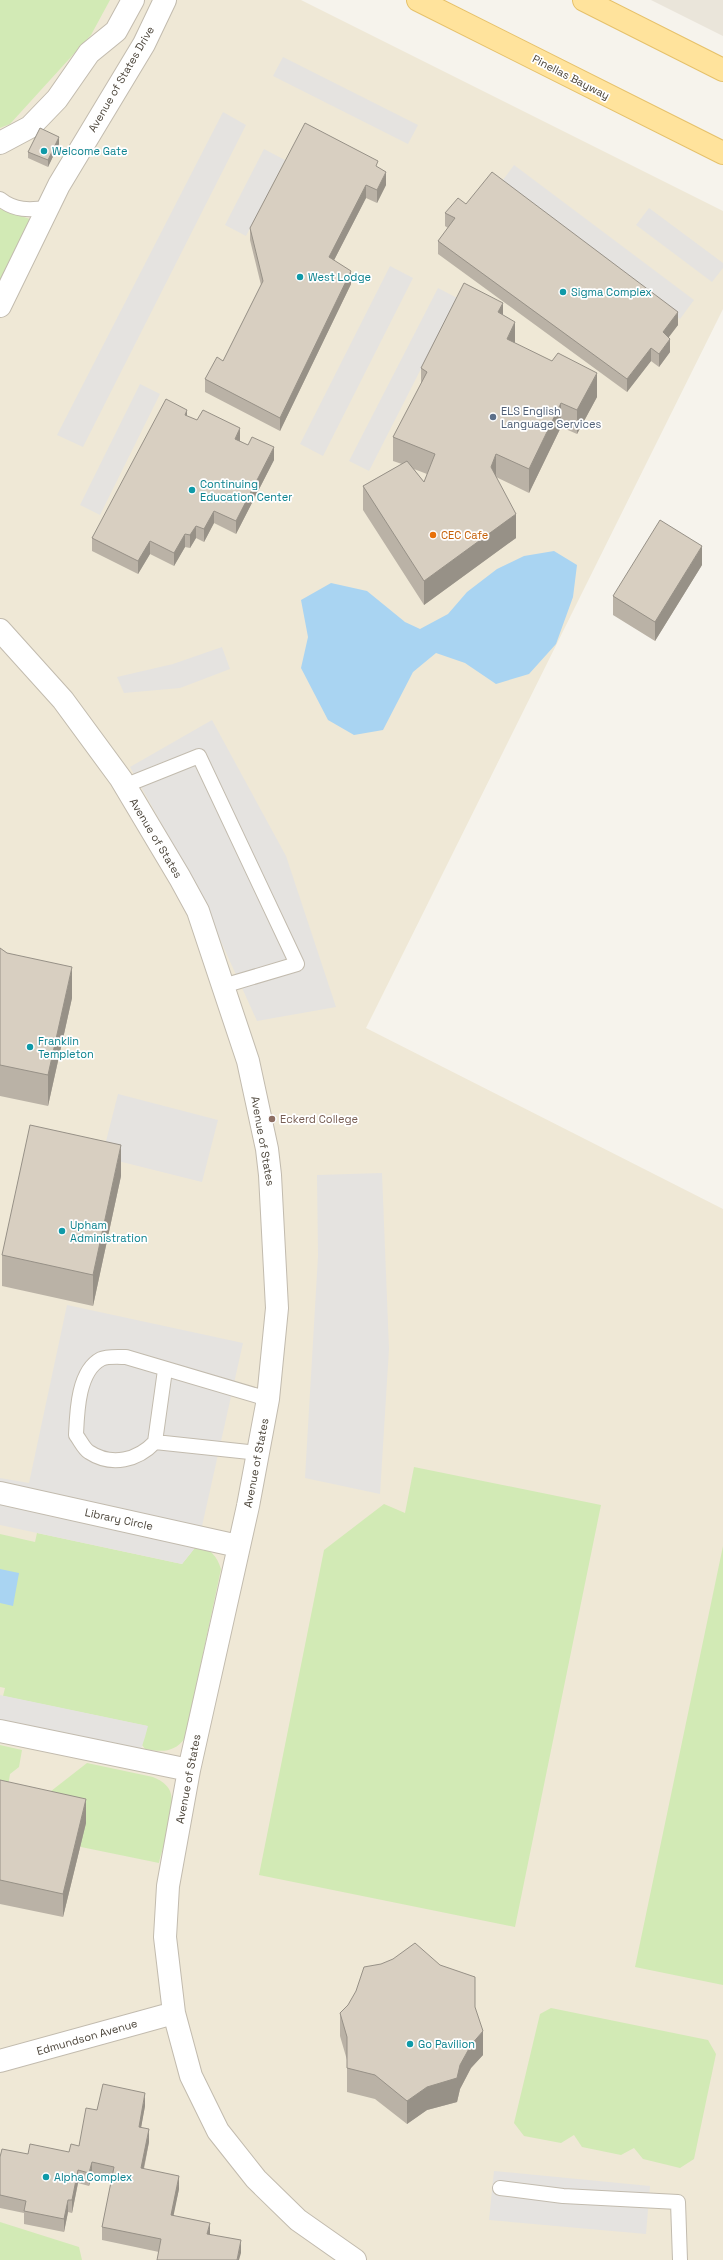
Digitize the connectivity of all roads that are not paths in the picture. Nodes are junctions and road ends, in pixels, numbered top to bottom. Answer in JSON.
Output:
{"nodes":[{"id":1,"x":133,"y":0,"type":"edge"},
{"id":2,"x":165,"y":0,"type":"edge"},
{"id":3,"x":418,"y":0,"type":"edge"},
{"id":4,"x":584,"y":0,"type":"edge"},
{"id":5,"x":723,"y":70,"type":"edge"},
{"id":6,"x":0,"y":143,"type":"edge"},
{"id":7,"x":723,"y":154,"type":"edge"},
{"id":8,"x":0,"y":199,"type":"edge"},
{"id":9,"x":48,"y":208,"type":"junction"},
{"id":10,"x":0,"y":306,"type":"edge"},
{"id":11,"x":0,"y":630,"type":"edge"},
{"id":12,"x":0,"y":641,"type":"edge"},
{"id":13,"x":22,"y":654,"type":"junction"},
{"id":14,"x":124,"y":786,"type":"junction"},
{"id":15,"x":223,"y":986,"type":"junction"},
{"id":16,"x":165,"y":1370,"type":"junction"},
{"id":17,"x":268,"y":1399,"type":"junction"},
{"id":18,"x":155,"y":1442,"type":"junction"},
{"id":19,"x":258,"y":1453,"type":"junction"},
{"id":20,"x":0,"y":1493,"type":"edge"},
{"id":21,"x":238,"y":1546,"type":"junction"},
{"id":22,"x":0,"y":1731,"type":"edge"},
{"id":23,"x":189,"y":1770,"type":"junction"},
{"id":24,"x":174,"y":2013,"type":"junction"},
{"id":25,"x":0,"y":2061,"type":"edge"},
{"id":26,"x":500,"y":2188,"type":"dead end"},
{"id":27,"x":353,"y":2260,"type":"edge"},
{"id":28,"x":680,"y":2260,"type":"edge"}],
"edges":[{"from":1,"to":6,"type":"street"},
{"from":2,"to":9,"type":"street","name":"Avenue of States Drive"},
{"from":3,"to":7,"type":"main road","name":"Pinellas Bayway"},
{"from":4,"to":5,"type":"main road"},
{"from":8,"to":9,"type":"lane"},
{"from":9,"to":10,"type":"street","name":"Avenue of States Drive"},
{"from":11,"to":13,"type":"street","name":"Avenue of States"},
{"from":12,"to":13,"type":"street","name":"Avenue of States"},
{"from":13,"to":14,"type":"street","name":"Avenue of States"},
{"from":14,"to":15,"type":"street","name":"Avenue of States"},
{"from":14,"to":15,"type":"lane"},
{"from":15,"to":17,"type":"street","name":"Avenue of States"},
{"from":16,"to":17,"type":"lane"},
{"from":16,"to":18,"type":"lane"},
{"from":16,"to":18,"type":"lane"},
{"from":17,"to":19,"type":"street","name":"Avenue of States"},
{"from":18,"to":19,"type":"lane"},
{"from":19,"to":21,"type":"street","name":"Avenue of States"},
{"from":20,"to":21,"type":"street","name":"Library Circle"},
{"from":21,"to":23,"type":"street","name":"Avenue of States"},
{"from":22,"to":23,"type":"street"},
{"from":23,"to":24,"type":"street","name":"Avenue of States"},
{"from":24,"to":25,"type":"street","name":"Edmundson Avenue"},
{"from":24,"to":27,"type":"street","name":"Avenue of States"},
{"from":26,"to":28,"type":"lane"}]}
